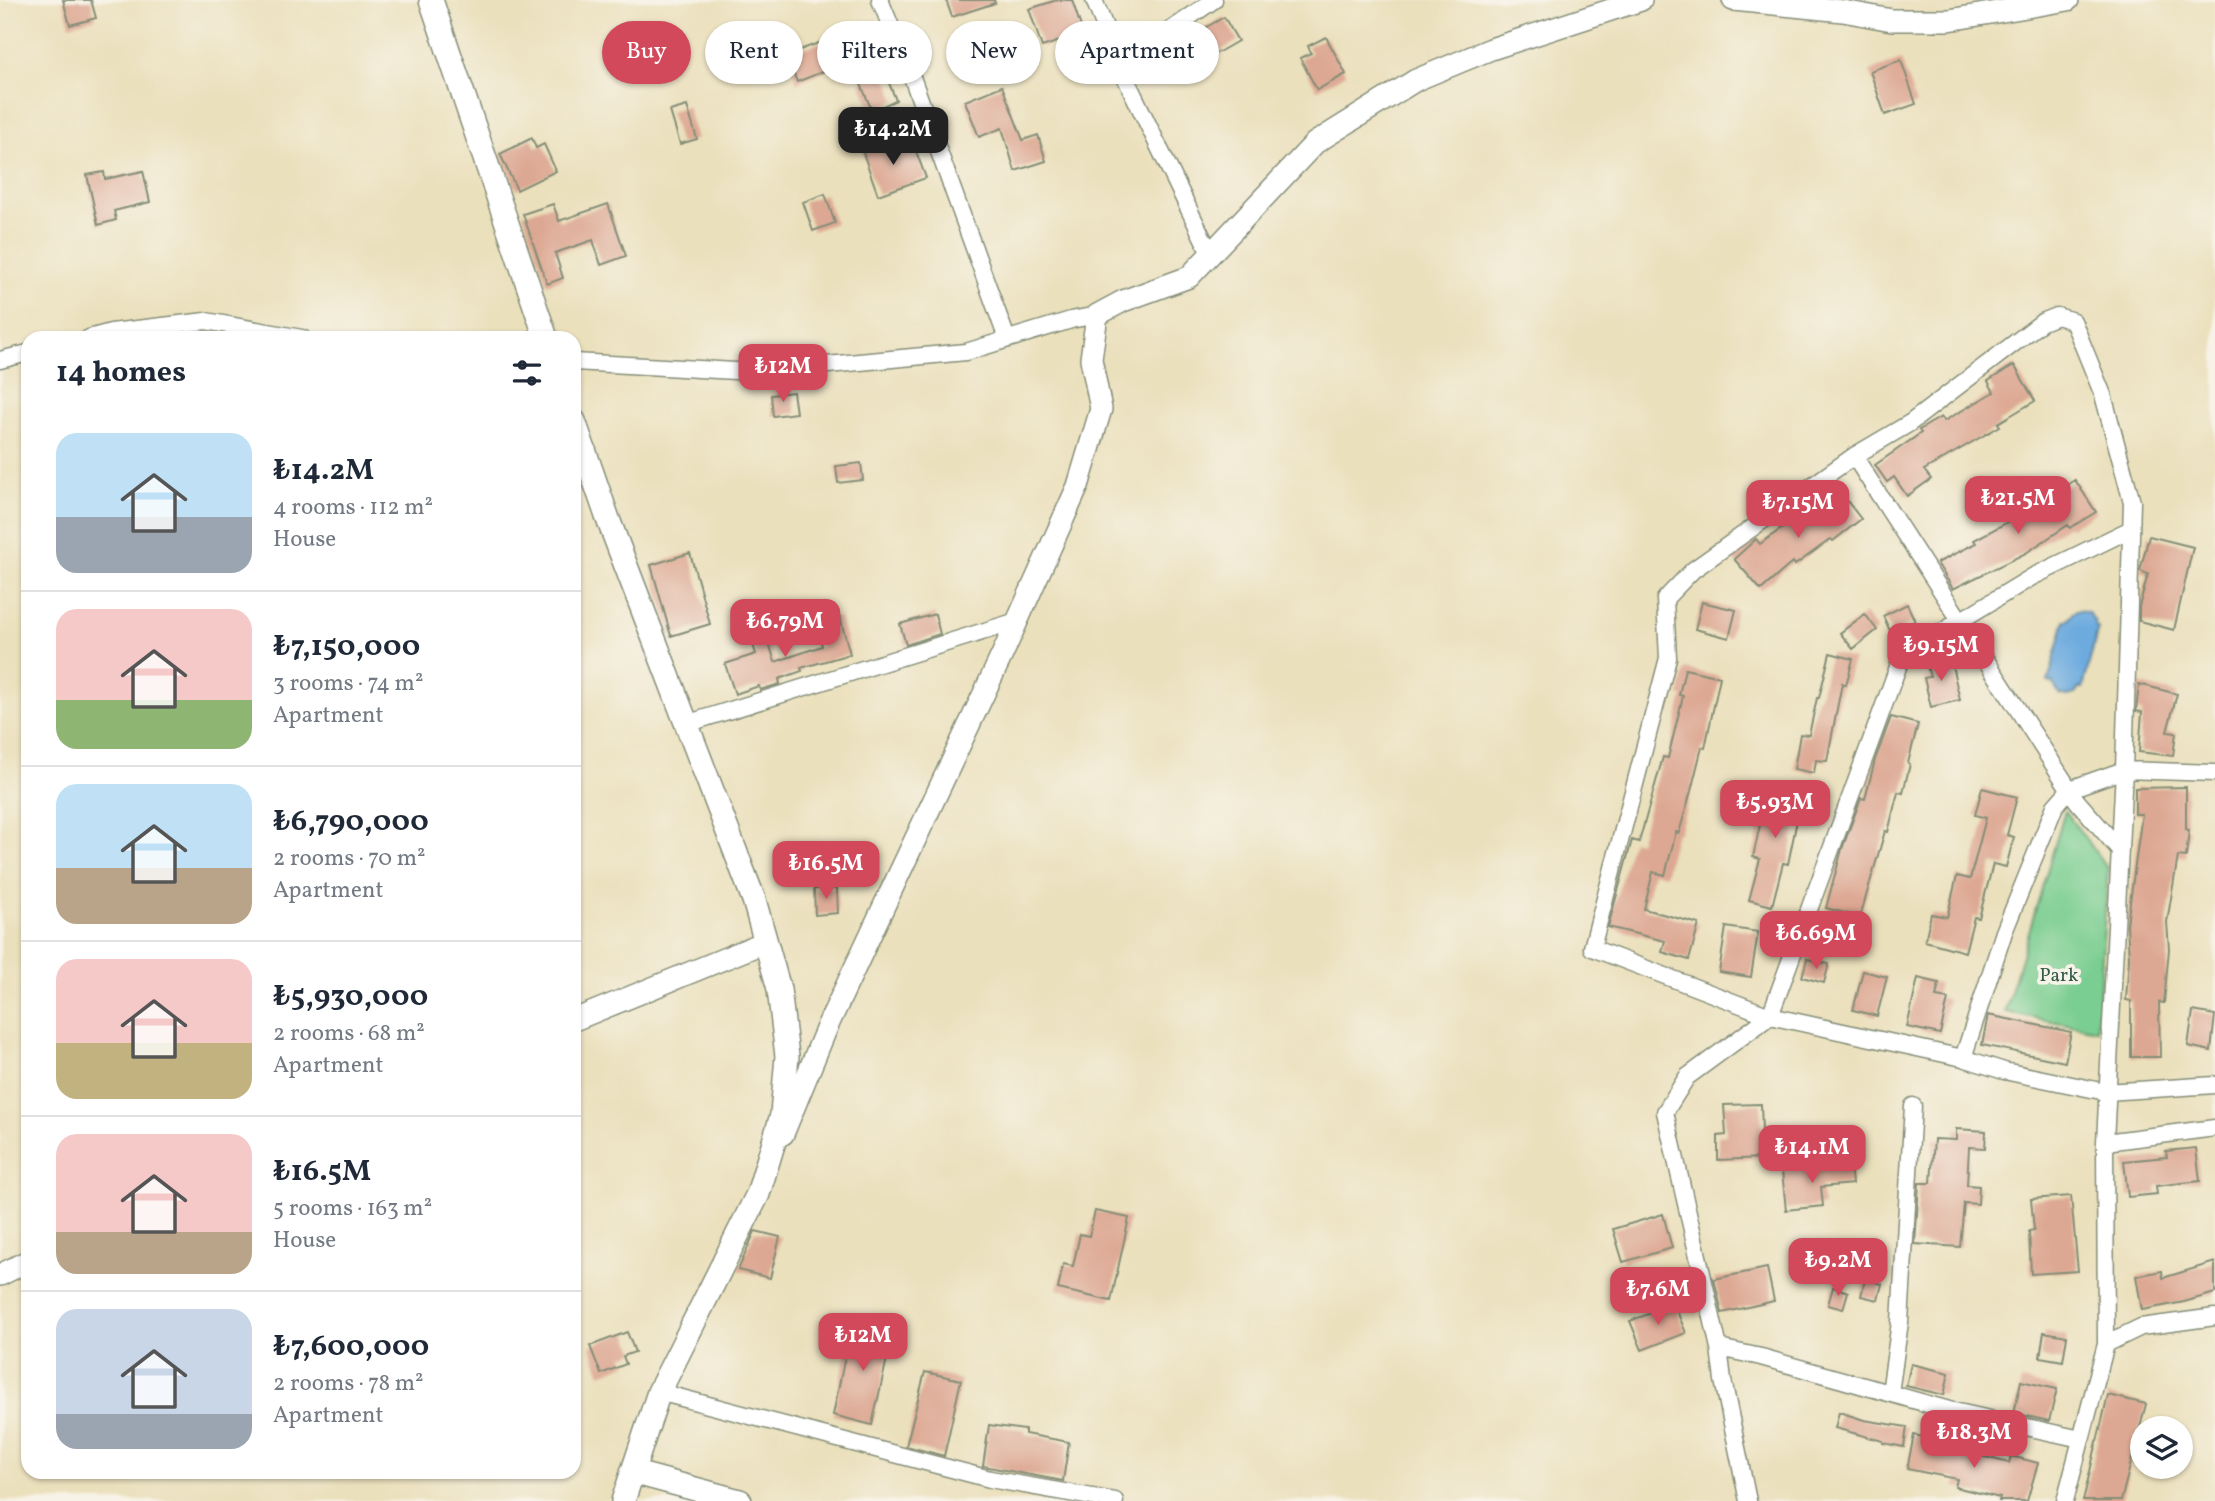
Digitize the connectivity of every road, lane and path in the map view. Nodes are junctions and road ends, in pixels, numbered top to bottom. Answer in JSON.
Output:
{"nodes":[{"id":1,"x":431,"y":0,"type":"edge"},
{"id":2,"x":880,"y":0,"type":"edge"},
{"id":3,"x":1094,"y":0,"type":"edge"},
{"id":4,"x":1214,"y":0,"type":"edge"},
{"id":5,"x":1641,"y":0,"type":"edge"},
{"id":6,"x":1733,"y":0,"type":"edge"},
{"id":7,"x":2068,"y":0,"type":"edge"},
{"id":8,"x":1102,"y":21,"type":"edge"},
{"id":9,"x":1184,"y":21,"type":"edge"},
{"id":10,"x":1129,"y":84,"type":"edge"},
{"id":11,"x":1211,"y":255,"type":"junction"},
{"id":12,"x":1097,"y":315,"type":"junction"},
{"id":13,"x":120,"y":331,"type":"edge"},
{"id":14,"x":262,"y":331,"type":"edge"},
{"id":15,"x":544,"y":331,"type":"edge"},
{"id":16,"x":1007,"y":339,"type":"junction"},
{"id":17,"x":21,"y":355,"type":"edge"},
{"id":18,"x":0,"y":360,"type":"edge"},
{"id":19,"x":581,"y":362,"type":"edge"},
{"id":20,"x":581,"y":441,"type":"edge"},
{"id":21,"x":1854,"y":456,"type":"junction"},
{"id":22,"x":2132,"y":529,"type":"junction"},
{"id":23,"x":1017,"y":621,"type":"junction"},
{"id":24,"x":1960,"y":622,"type":"junction"},
{"id":25,"x":686,"y":724,"type":"junction"},
{"id":26,"x":2124,"y":770,"type":"junction"},
{"id":27,"x":2215,"y":773,"type":"edge"},
{"id":28,"x":2070,"y":789,"type":"junction"},
{"id":29,"x":2119,"y":849,"type":"junction"},
{"id":30,"x":765,"y":942,"type":"junction"},
{"id":31,"x":1770,"y":1016,"type":"junction"},
{"id":32,"x":581,"y":1017,"type":"edge"},
{"id":33,"x":1963,"y":1058,"type":"junction"},
{"id":34,"x":2215,"y":1085,"type":"edge"},
{"id":35,"x":2106,"y":1092,"type":"junction"},
{"id":36,"x":1913,"y":1106,"type":"dead end"},
{"id":37,"x":2215,"y":1128,"type":"edge"},
{"id":38,"x":2105,"y":1142,"type":"junction"},
{"id":39,"x":758,"y":1194,"type":"junction"},
{"id":40,"x":21,"y":1264,"type":"edge"},
{"id":41,"x":0,"y":1275,"type":"edge"},
{"id":42,"x":2215,"y":1317,"type":"edge"},
{"id":43,"x":2106,"y":1344,"type":"junction"},
{"id":44,"x":1719,"y":1348,"type":"junction"},
{"id":45,"x":659,"y":1392,"type":"junction"},
{"id":46,"x":1890,"y":1393,"type":"junction"},
{"id":47,"x":2081,"y":1439,"type":"junction"},
{"id":48,"x":632,"y":1472,"type":"junction"},
{"id":49,"x":623,"y":1501,"type":"edge"},
{"id":50,"x":740,"y":1501,"type":"edge"},
{"id":51,"x":1115,"y":1501,"type":"edge"},
{"id":52,"x":1748,"y":1501,"type":"edge"},
{"id":53,"x":2065,"y":1501,"type":"edge"}],
"edges":[{"from":1,"to":15,"type":"main road"},
{"from":2,"to":16,"type":"street"},
{"from":3,"to":8,"type":"street"},
{"from":4,"to":9,"type":"street"},
{"from":5,"to":11,"type":"street"},
{"from":6,"to":7,"type":"street"},
{"from":10,"to":11,"type":"street"},
{"from":11,"to":12,"type":"street"},
{"from":12,"to":16,"type":"street"},
{"from":12,"to":23,"type":"street"},
{"from":13,"to":14,"type":"street"},
{"from":16,"to":19,"type":"street"},
{"from":17,"to":18,"type":"street"},
{"from":20,"to":25,"type":"main road"},
{"from":21,"to":22,"type":"street"},
{"from":21,"to":24,"type":"street"},
{"from":21,"to":31,"type":"street"},
{"from":22,"to":24,"type":"street"},
{"from":22,"to":26,"type":"street"},
{"from":23,"to":25,"type":"street"},
{"from":23,"to":39,"type":"street"},
{"from":24,"to":28,"type":"street"},
{"from":24,"to":31,"type":"street"},
{"from":25,"to":30,"type":"main road"},
{"from":26,"to":27,"type":"street"},
{"from":26,"to":28,"type":"street"},
{"from":26,"to":29,"type":"street"},
{"from":28,"to":29,"type":"street"},
{"from":28,"to":33,"type":"street"},
{"from":29,"to":35,"type":"street"},
{"from":30,"to":32,"type":"street"},
{"from":30,"to":39,"type":"main road"},
{"from":31,"to":33,"type":"street"},
{"from":31,"to":44,"type":"street"},
{"from":33,"to":35,"type":"street"},
{"from":34,"to":35,"type":"street"},
{"from":35,"to":38,"type":"street"},
{"from":36,"to":46,"type":"street"},
{"from":37,"to":38,"type":"street"},
{"from":38,"to":43,"type":"street"},
{"from":39,"to":45,"type":"main road"},
{"from":40,"to":41,"type":"street"},
{"from":42,"to":43,"type":"street"},
{"from":43,"to":47,"type":"street"},
{"from":44,"to":46,"type":"street"},
{"from":44,"to":52,"type":"street"},
{"from":45,"to":48,"type":"main road"},
{"from":45,"to":51,"type":"street"},
{"from":46,"to":47,"type":"street"},
{"from":47,"to":53,"type":"street"},
{"from":48,"to":49,"type":"main road"},
{"from":48,"to":50,"type":"main road"}]}
